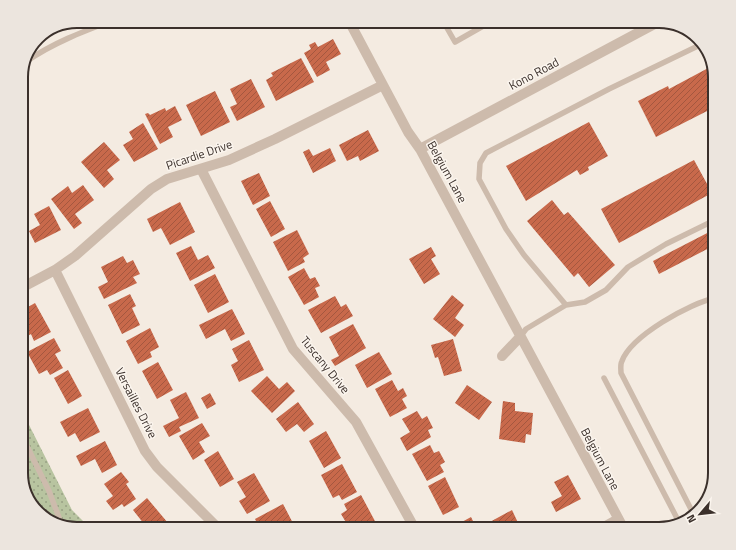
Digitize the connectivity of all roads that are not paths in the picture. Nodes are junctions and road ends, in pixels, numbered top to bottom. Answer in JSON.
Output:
{"nodes":[{"id":1,"x":92,"y":28,"type":"edge"},
{"id":2,"x":352,"y":28,"type":"edge"},
{"id":3,"x":447,"y":28,"type":"edge"},
{"id":4,"x":480,"y":28,"type":"edge"},
{"id":5,"x":647,"y":28,"type":"edge"},
{"id":6,"x":697,"y":46,"type":"edge"},
{"id":7,"x":32,"y":57,"type":"edge"},
{"id":8,"x":383,"y":86,"type":"junction"},
{"id":9,"x":420,"y":149,"type":"junction"},
{"id":10,"x":201,"y":169,"type":"junction"},
{"id":11,"x":708,"y":223,"type":"edge"},
{"id":12,"x":55,"y":270,"type":"junction"},
{"id":13,"x":28,"y":284,"type":"edge"},
{"id":14,"x":708,"y":299,"type":"edge"},
{"id":15,"x":566,"y":305,"type":"junction"},
{"id":16,"x":520,"y":337,"type":"junction"},
{"id":17,"x":502,"y":356,"type":"dead end"},
{"id":18,"x":604,"y":378,"type":"dead end"},
{"id":19,"x":28,"y":448,"type":"edge"},
{"id":20,"x":683,"y":494,"type":"edge"},
{"id":21,"x":59,"y":518,"type":"edge"},
{"id":22,"x":677,"y":518,"type":"edge"},
{"id":23,"x":618,"y":519,"type":"junction"},
{"id":24,"x":211,"y":522,"type":"edge"},
{"id":25,"x":411,"y":522,"type":"edge"},
{"id":26,"x":613,"y":522,"type":"edge"},
{"id":27,"x":620,"y":522,"type":"edge"}],
"edges":[{"from":1,"to":7,"type":"lane"},
{"from":2,"to":8,"type":"street","name":"Belgium Lane"},
{"from":3,"to":4,"type":"lane"},
{"from":5,"to":9,"type":"street","name":"Kono Road"},
{"from":6,"to":15,"type":"lane"},
{"from":8,"to":9,"type":"street","name":"Belgium Lane"},
{"from":8,"to":10,"type":"street","name":"Picardie Drive"},
{"from":9,"to":16,"type":"street","name":"Belgium Lane"},
{"from":10,"to":12,"type":"street","name":"Picardie Drive"},
{"from":10,"to":25,"type":"street","name":"Tuscany Drive"},
{"from":11,"to":15,"type":"lane"},
{"from":12,"to":13,"type":"street","name":"Picardie Drive"},
{"from":12,"to":24,"type":"street","name":"Versailles Drive"},
{"from":14,"to":20,"type":"lane"},
{"from":15,"to":16,"type":"lane"},
{"from":16,"to":17,"type":"street"},
{"from":16,"to":23,"type":"street","name":"Belgium Lane"},
{"from":18,"to":22,"type":"lane"},
{"from":19,"to":21,"type":"lane"},
{"from":23,"to":26,"type":"street"},
{"from":23,"to":27,"type":"street","name":"Belgium Lane"}]}
